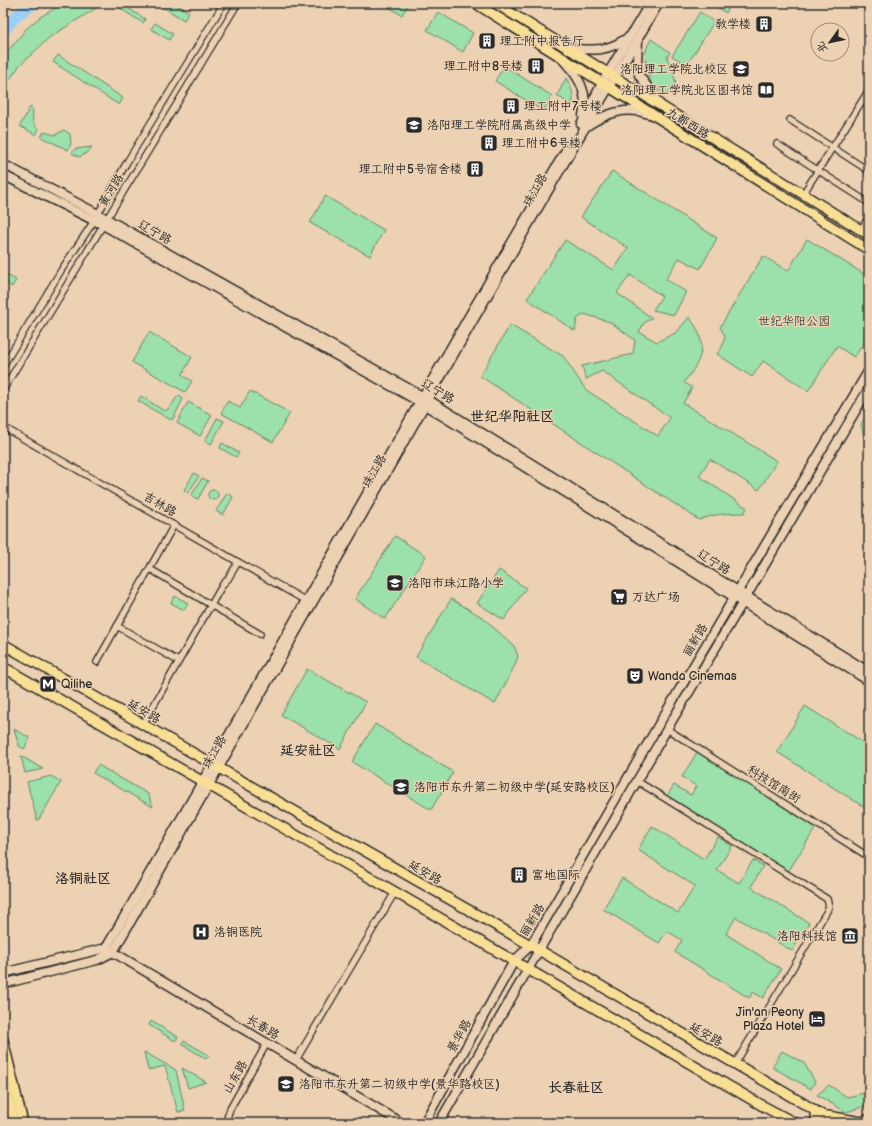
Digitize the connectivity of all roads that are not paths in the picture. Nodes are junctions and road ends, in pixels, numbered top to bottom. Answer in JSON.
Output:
{"nodes":[{"id":1,"x":224,"y":3,"type":"edge"},
{"id":2,"x":238,"y":3,"type":"edge"},
{"id":3,"x":475,"y":3,"type":"edge"},
{"id":4,"x":495,"y":3,"type":"edge"},
{"id":5,"x":650,"y":3,"type":"edge"},
{"id":6,"x":659,"y":3,"type":"edge"},
{"id":7,"x":634,"y":37,"type":"junction"},
{"id":8,"x":566,"y":48,"type":"junction"},
{"id":9,"x":558,"y":55,"type":"junction"},
{"id":10,"x":611,"y":76,"type":"junction"},
{"id":11,"x":605,"y":85,"type":"junction"},
{"id":12,"x":869,"y":90,"type":"edge"},
{"id":13,"x":662,"y":108,"type":"junction"},
{"id":14,"x":653,"y":115,"type":"junction"},
{"id":15,"x":790,"y":120,"type":"dead end"},
{"id":16,"x":582,"y":126,"type":"junction"},
{"id":17,"x":777,"y":144,"type":"dead end"},
{"id":18,"x":833,"y":147,"type":"junction"},
{"id":19,"x":3,"y":164,"type":"edge"},
{"id":20,"x":818,"y":170,"type":"junction"},
{"id":21,"x":869,"y":171,"type":"edge"},
{"id":22,"x":3,"y":176,"type":"edge"},
{"id":23,"x":803,"y":194,"type":"junction"},
{"id":24,"x":869,"y":203,"type":"edge"},
{"id":25,"x":869,"y":216,"type":"edge"},
{"id":26,"x":96,"y":218,"type":"junction"},
{"id":27,"x":105,"y":222,"type":"junction"},
{"id":28,"x":860,"y":230,"type":"junction"},
{"id":29,"x":869,"y":235,"type":"edge"},
{"id":30,"x":869,"y":250,"type":"edge"},
{"id":31,"x":3,"y":366,"type":"edge"},
{"id":32,"x":869,"y":370,"type":"edge"},
{"id":33,"x":869,"y":388,"type":"edge"},
{"id":34,"x":3,"y":390,"type":"edge"},
{"id":35,"x":423,"y":401,"type":"junction"},
{"id":36,"x":3,"y":427,"type":"edge"},
{"id":37,"x":174,"y":525,"type":"junction"},
{"id":38,"x":238,"y":562,"type":"junction"},
{"id":39,"x":150,"y":569,"type":"junction"},
{"id":40,"x":737,"y":594,"type":"junction"},
{"id":41,"x":745,"y":599,"type":"junction"},
{"id":42,"x":306,"y":601,"type":"junction"},
{"id":43,"x":211,"y":605,"type":"junction"},
{"id":44,"x":118,"y":626,"type":"junction"},
{"id":45,"x":260,"y":634,"type":"dead end"},
{"id":46,"x":3,"y":644,"type":"edge"},
{"id":47,"x":178,"y":661,"type":"junction"},
{"id":48,"x":97,"y":662,"type":"dead end"},
{"id":49,"x":3,"y":667,"type":"edge"},
{"id":50,"x":869,"y":672,"type":"edge"},
{"id":51,"x":869,"y":681,"type":"edge"},
{"id":52,"x":142,"y":724,"type":"junction"},
{"id":53,"x":667,"y":729,"type":"junction"},
{"id":54,"x":216,"y":766,"type":"junction"},
{"id":55,"x":636,"y":781,"type":"junction"},
{"id":56,"x":206,"y":783,"type":"junction"},
{"id":57,"x":869,"y":857,"type":"edge"},
{"id":58,"x":395,"y":892,"type":"junction"},
{"id":59,"x":535,"y":948,"type":"junction"},
{"id":60,"x":109,"y":950,"type":"junction"},
{"id":61,"x":514,"y":961,"type":"junction"},
{"id":62,"x":528,"y":970,"type":"junction"},
{"id":63,"x":3,"y":973,"type":"edge"},
{"id":64,"x":3,"y":984,"type":"edge"},
{"id":65,"x":3,"y":1040,"type":"edge"},
{"id":66,"x":267,"y":1043,"type":"junction"},
{"id":67,"x":296,"y":1060,"type":"junction"},
{"id":68,"x":734,"y":1064,"type":"junction"},
{"id":69,"x":3,"y":1078,"type":"edge"},
{"id":70,"x":813,"y":1109,"type":"junction"},
{"id":71,"x":824,"y":1115,"type":"junction"},
{"id":72,"x":869,"y":1119,"type":"edge"},
{"id":73,"x":14,"y":1123,"type":"edge"},
{"id":74,"x":23,"y":1123,"type":"edge"},
{"id":75,"x":228,"y":1123,"type":"edge"},
{"id":76,"x":402,"y":1123,"type":"edge"},
{"id":77,"x":424,"y":1123,"type":"edge"},
{"id":78,"x":439,"y":1123,"type":"edge"},
{"id":79,"x":795,"y":1123,"type":"edge"},
{"id":80,"x":816,"y":1123,"type":"edge"},
{"id":81,"x":835,"y":1123,"type":"edge"}],
"edges":[{"from":1,"to":26,"type":"street","name":"黄河路"},
{"from":2,"to":27,"type":"street","name":"黄河路"},
{"from":3,"to":9,"type":"main road","name":"九都西路"},
{"from":4,"to":8,"type":"main road","name":"九都西路"},
{"from":5,"to":7,"type":"main road","name":"珠江路"},
{"from":6,"to":7,"type":"main road","name":"珠江路"},
{"from":7,"to":8,"type":"main road"},
{"from":7,"to":10,"type":"main road","name":"珠江路"},
{"from":7,"to":13,"type":"main road"},
{"from":8,"to":10,"type":"main road","name":"九都西路"},
{"from":9,"to":11,"type":"main road","name":"九都西路"},
{"from":9,"to":16,"type":"main road"},
{"from":10,"to":11,"type":"main road","name":"珠江路"},
{"from":10,"to":13,"type":"main road","name":"九都西路"},
{"from":11,"to":14,"type":"main road","name":"九都西路"},
{"from":11,"to":16,"type":"main road","name":"珠江路"},
{"from":12,"to":18,"type":"street"},
{"from":13,"to":23,"type":"main road","name":"九都西路"},
{"from":14,"to":16,"type":"main road"},
{"from":14,"to":30,"type":"main road","name":"九都西路"},
{"from":15,"to":18,"type":"street"},
{"from":16,"to":35,"type":"main road","name":"珠江路"},
{"from":17,"to":20,"type":"street"},
{"from":18,"to":20,"type":"street"},
{"from":18,"to":21,"type":"street"},
{"from":19,"to":26,"type":"main road","name":"辽宁路"},
{"from":20,"to":23,"type":"street"},
{"from":20,"to":24,"type":"street"},
{"from":22,"to":26,"type":"main road","name":"辽宁路"},
{"from":23,"to":28,"type":"main road","name":"九都西路"},
{"from":25,"to":28,"type":"street"},
{"from":26,"to":27,"type":"main road","name":"辽宁路"},
{"from":26,"to":31,"type":"street","name":"黄河路"},
{"from":27,"to":34,"type":"street","name":"黄河路"},
{"from":27,"to":35,"type":"main road","name":"辽宁路"},
{"from":28,"to":29,"type":"main road","name":"九都西路"},
{"from":32,"to":40,"type":"main road","name":"丽新路"},
{"from":33,"to":41,"type":"main road","name":"丽新路"},
{"from":35,"to":40,"type":"main road","name":"辽宁路"},
{"from":35,"to":42,"type":"main road","name":"珠江路"},
{"from":35,"to":54,"type":"main road","name":"珠江路"},
{"from":36,"to":37,"type":"street","name":"吉林路"},
{"from":37,"to":38,"type":"street","name":"吉林路"},
{"from":37,"to":39,"type":"street"},
{"from":38,"to":42,"type":"street","name":"吉林路"},
{"from":38,"to":43,"type":"street"},
{"from":39,"to":43,"type":"street"},
{"from":39,"to":44,"type":"street"},
{"from":40,"to":41,"type":"main road","name":"辽宁路"},
{"from":40,"to":59,"type":"main road","name":"丽新路"},
{"from":41,"to":50,"type":"main road","name":"辽宁路"},
{"from":41,"to":51,"type":"main road","name":"辽宁路"},
{"from":41,"to":53,"type":"main road","name":"丽新路"},
{"from":42,"to":54,"type":"main road","name":"珠江路"},
{"from":43,"to":45,"type":"street"},
{"from":43,"to":47,"type":"street"},
{"from":44,"to":47,"type":"street"},
{"from":44,"to":48,"type":"street"},
{"from":46,"to":52,"type":"main road","name":"延安路"},
{"from":47,"to":52,"type":"street"},
{"from":49,"to":56,"type":"main road"},
{"from":52,"to":54,"type":"main road","name":"延安路"},
{"from":53,"to":55,"type":"main road","name":"丽新路"},
{"from":53,"to":57,"type":"street","name":"科技馆南街"},
{"from":54,"to":56,"type":"main road","name":"珠江路"},
{"from":54,"to":59,"type":"main road","name":"延安路"},
{"from":55,"to":59,"type":"main road","name":"丽新路"},
{"from":55,"to":68,"type":"street"},
{"from":56,"to":58,"type":"main road"},
{"from":56,"to":60,"type":"main road","name":"珠江路"},
{"from":58,"to":61,"type":"main road"},
{"from":58,"to":67,"type":"street"},
{"from":59,"to":61,"type":"main road","name":"丽新路"},
{"from":59,"to":62,"type":"main road","name":"丽新路"},
{"from":59,"to":68,"type":"main road","name":"延安路"},
{"from":60,"to":63,"type":"main road"},
{"from":60,"to":64,"type":"main road"},
{"from":60,"to":66,"type":"main road","name":"长春路"},
{"from":61,"to":62,"type":"main road"},
{"from":61,"to":77,"type":"main road","name":"景华路"},
{"from":62,"to":78,"type":"main road"},
{"from":62,"to":79,"type":"main road"},
{"from":65,"to":74,"type":"main road"},
{"from":66,"to":67,"type":"main road","name":"长春路"},
{"from":66,"to":75,"type":"street","name":"山东路"},
{"from":67,"to":76,"type":"main road","name":"长春路"},
{"from":68,"to":70,"type":"main road","name":"延安路"},
{"from":69,"to":73,"type":"main road"},
{"from":70,"to":71,"type":"main road","name":"延安路"},
{"from":70,"to":80,"type":"main road"},
{"from":71,"to":72,"type":"main road"},
{"from":71,"to":81,"type":"main road","name":"延安路"}]}
